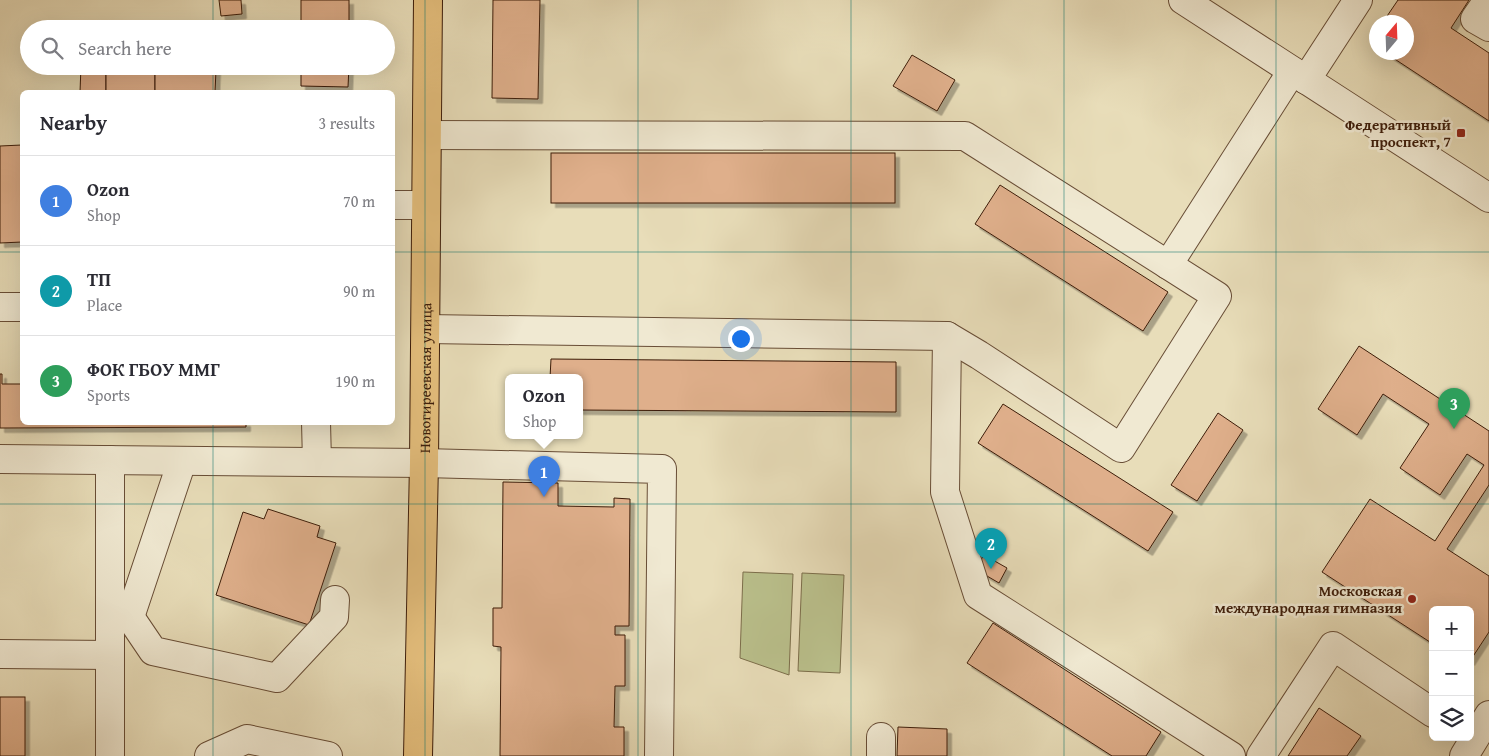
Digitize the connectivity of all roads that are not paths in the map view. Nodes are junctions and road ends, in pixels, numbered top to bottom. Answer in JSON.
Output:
{"nodes":[{"id":1,"x":428,"y":0,"type":"edge"},
{"id":2,"x":1183,"y":0,"type":"edge"},
{"id":3,"x":1358,"y":0,"type":"edge"},
{"id":4,"x":1488,"y":0,"type":"edge"},
{"id":5,"x":1489,"y":28,"type":"edge"},
{"id":6,"x":1299,"y":75,"type":"junction"},
{"id":7,"x":427,"y":135,"type":"junction"},
{"id":8,"x":1489,"y":198,"type":"edge"},
{"id":9,"x":395,"y":205,"type":"edge"},
{"id":10,"x":426,"y":205,"type":"junction"},
{"id":11,"x":1168,"y":265,"type":"junction"},
{"id":12,"x":0,"y":306,"type":"edge"},
{"id":13,"x":20,"y":307,"type":"edge"},
{"id":14,"x":426,"y":329,"type":"junction"},
{"id":15,"x":947,"y":336,"type":"junction"},
{"id":16,"x":316,"y":425,"type":"edge"},
{"id":17,"x":0,"y":458,"type":"edge"},
{"id":18,"x":110,"y":460,"type":"junction"},
{"id":19,"x":182,"y":461,"type":"junction"},
{"id":20,"x":317,"y":462,"type":"junction"},
{"id":21,"x":424,"y":463,"type":"junction"},
{"id":22,"x":335,"y":600,"type":"dead end"},
{"id":23,"x":120,"y":616,"type":"junction"},
{"id":24,"x":0,"y":654,"type":"edge"},
{"id":25,"x":110,"y":655,"type":"junction"},
{"id":26,"x":1429,"y":711,"type":"edge"},
{"id":27,"x":1489,"y":715,"type":"edge"},
{"id":28,"x":1468,"y":745,"type":"edge"},
{"id":29,"x":110,"y":756,"type":"edge"},
{"id":30,"x":209,"y":756,"type":"edge"},
{"id":31,"x":328,"y":756,"type":"edge"},
{"id":32,"x":418,"y":756,"type":"edge"},
{"id":33,"x":659,"y":756,"type":"edge"},
{"id":34,"x":1231,"y":756,"type":"edge"},
{"id":35,"x":1261,"y":756,"type":"edge"}],
"edges":[{"from":1,"to":7,"type":"main road","name":"Новогиреевская улица"},
{"from":2,"to":6,"type":"street"},
{"from":3,"to":6,"type":"street"},
{"from":4,"to":5,"type":"street"},
{"from":6,"to":8,"type":"street"},
{"from":6,"to":11,"type":"street"},
{"from":7,"to":10,"type":"main road","name":"Новогиреевская улица"},
{"from":7,"to":11,"type":"street"},
{"from":9,"to":10,"type":"street"},
{"from":10,"to":14,"type":"main road","name":"Новогиреевская улица"},
{"from":11,"to":15,"type":"street"},
{"from":12,"to":13,"type":"street"},
{"from":14,"to":15,"type":"street"},
{"from":14,"to":21,"type":"main road","name":"Новогиреевская улица"},
{"from":15,"to":34,"type":"street"},
{"from":16,"to":20,"type":"street"},
{"from":17,"to":18,"type":"street"},
{"from":18,"to":19,"type":"street"},
{"from":18,"to":23,"type":"street"},
{"from":19,"to":20,"type":"street"},
{"from":19,"to":23,"type":"street"},
{"from":20,"to":21,"type":"street"},
{"from":21,"to":32,"type":"main road","name":"Новогиреевская улица"},
{"from":21,"to":33,"type":"street"},
{"from":22,"to":23,"type":"street"},
{"from":23,"to":25,"type":"street"},
{"from":24,"to":25,"type":"street"},
{"from":25,"to":29,"type":"street"},
{"from":26,"to":35,"type":"street"},
{"from":27,"to":28,"type":"street"},
{"from":30,"to":31,"type":"street"}]}
